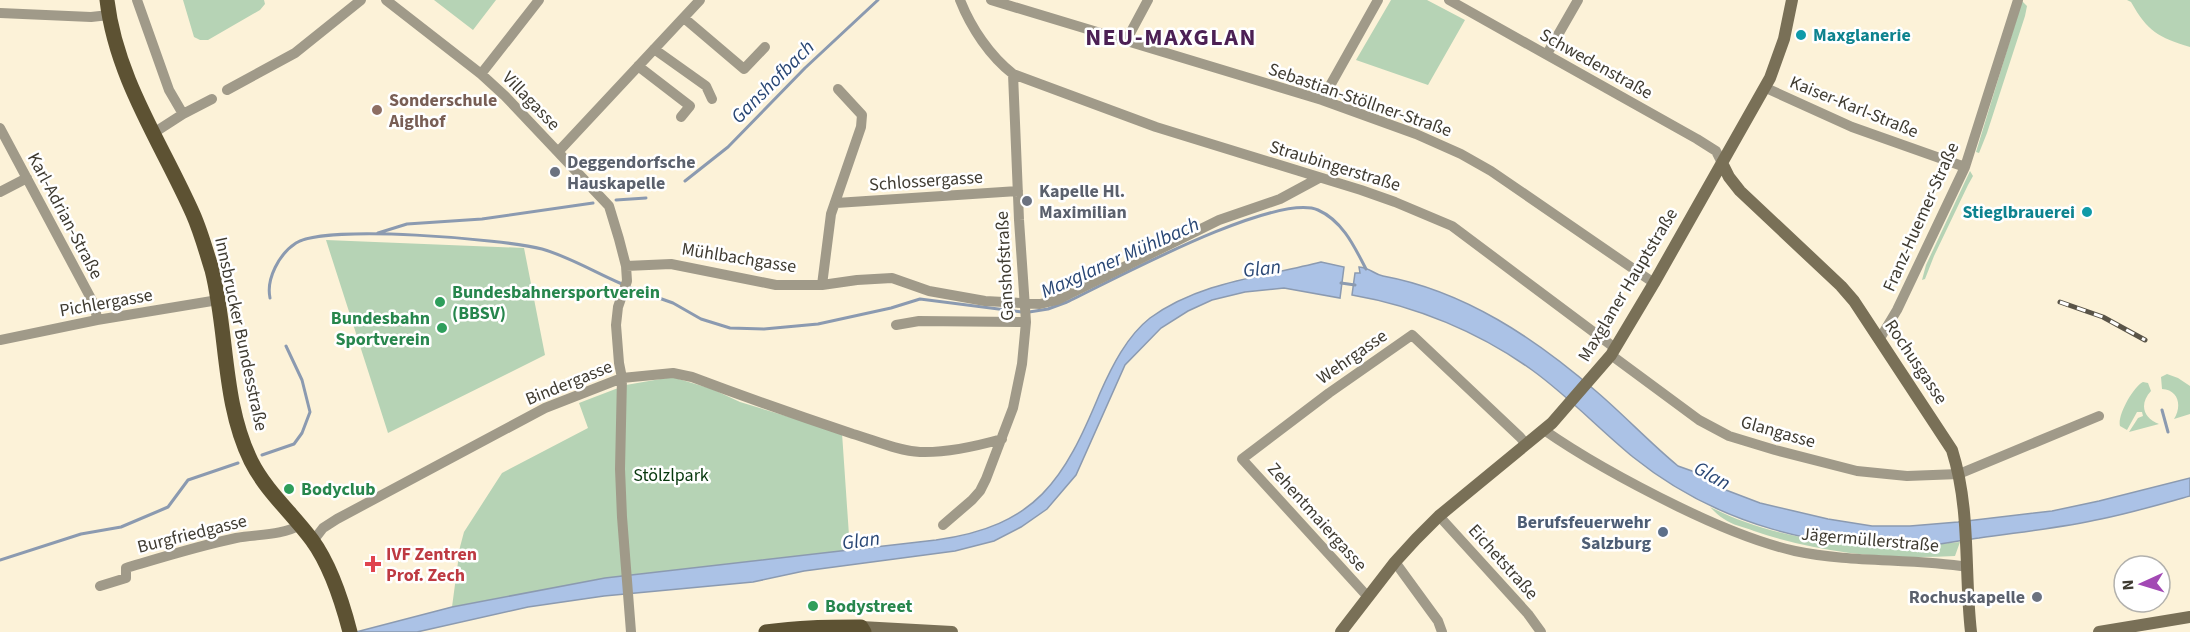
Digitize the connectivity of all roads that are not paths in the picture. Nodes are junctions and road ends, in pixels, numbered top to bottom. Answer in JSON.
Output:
{"nodes":[{"id":1,"x":137,"y":0,"type":"edge"},
{"id":2,"x":361,"y":0,"type":"edge"},
{"id":3,"x":386,"y":0,"type":"edge"},
{"id":4,"x":539,"y":0,"type":"edge"},
{"id":5,"x":700,"y":0,"type":"edge"},
{"id":6,"x":960,"y":0,"type":"edge"},
{"id":7,"x":991,"y":0,"type":"edge"},
{"id":8,"x":1148,"y":0,"type":"edge"},
{"id":9,"x":1378,"y":0,"type":"edge"},
{"id":10,"x":1449,"y":0,"type":"edge"},
{"id":11,"x":1578,"y":0,"type":"edge"},
{"id":12,"x":1792,"y":0,"type":"edge"},
{"id":13,"x":2018,"y":0,"type":"edge"},
{"id":14,"x":108,"y":7,"type":"edge"},
{"id":15,"x":0,"y":13,"type":"edge"},
{"id":16,"x":684,"y":18,"type":"junction"},
{"id":17,"x":1126,"y":40,"type":"junction"},
{"id":18,"x":765,"y":47,"type":"dead end"},
{"id":19,"x":654,"y":49,"type":"junction"},
{"id":20,"x":1547,"y":54,"type":"junction"},
{"id":21,"x":638,"y":66,"type":"junction"},
{"id":22,"x":481,"y":74,"type":"junction"},
{"id":23,"x":1013,"y":74,"type":"junction"},
{"id":24,"x":1766,"y":88,"type":"junction"},
{"id":25,"x":838,"y":89,"type":"dead end"},
{"id":26,"x":227,"y":90,"type":"dead end"},
{"id":27,"x":212,"y":99,"type":"dead end"},
{"id":28,"x":712,"y":99,"type":"dead end"},
{"id":29,"x":1322,"y":100,"type":"junction"},
{"id":30,"x":183,"y":114,"type":"junction"},
{"id":31,"x":681,"y":117,"type":"dead end"},
{"id":32,"x":0,"y":128,"type":"edge"},
{"id":33,"x":152,"y":134,"type":"junction"},
{"id":34,"x":558,"y":152,"type":"junction"},
{"id":35,"x":1722,"y":163,"type":"junction"},
{"id":36,"x":1965,"y":167,"type":"junction"},
{"id":37,"x":27,"y":178,"type":"junction"},
{"id":38,"x":1319,"y":178,"type":"junction"},
{"id":39,"x":1018,"y":191,"type":"junction"},
{"id":40,"x":0,"y":192,"type":"edge"},
{"id":41,"x":836,"y":203,"type":"junction"},
{"id":42,"x":626,"y":266,"type":"junction"},
{"id":43,"x":1654,"y":283,"type":"junction"},
{"id":44,"x":822,"y":285,"type":"junction"},
{"id":45,"x":218,"y":300,"type":"junction"},
{"id":46,"x":1026,"y":313,"type":"junction"},
{"id":47,"x":97,"y":320,"type":"junction"},
{"id":48,"x":896,"y":325,"type":"dead end"},
{"id":49,"x":0,"y":340,"type":"edge"},
{"id":50,"x":1879,"y":340,"type":"junction"},
{"id":51,"x":1613,"y":351,"type":"junction"},
{"id":52,"x":622,"y":378,"type":"junction"},
{"id":53,"x":2099,"y":416,"type":"dead end"},
{"id":54,"x":1544,"y":430,"type":"junction"},
{"id":55,"x":1002,"y":439,"type":"junction"},
{"id":56,"x":1526,"y":444,"type":"junction"},
{"id":57,"x":1242,"y":459,"type":"joint"},
{"id":58,"x":1959,"y":474,"type":"junction"},
{"id":59,"x":1439,"y":516,"type":"junction"},
{"id":60,"x":300,"y":525,"type":"junction"},
{"id":61,"x":943,"y":525,"type":"dead end"},
{"id":62,"x":313,"y":541,"type":"junction"},
{"id":63,"x":1395,"y":562,"type":"junction"},
{"id":64,"x":1968,"y":567,"type":"junction"},
{"id":65,"x":100,"y":586,"type":"dead end"},
{"id":66,"x":1368,"y":597,"type":"junction"},
{"id":67,"x":2190,"y":617,"type":"edge"},
{"id":68,"x":350,"y":630,"type":"edge"},
{"id":69,"x":790,"y":630,"type":"edge"},
{"id":70,"x":861,"y":630,"type":"edge"},
{"id":71,"x":926,"y":631,"type":"edge"},
{"id":72,"x":631,"y":632,"type":"edge"},
{"id":73,"x":766,"y":632,"type":"edge"},
{"id":74,"x":952,"y":632,"type":"edge"},
{"id":75,"x":1341,"y":632,"type":"edge"},
{"id":76,"x":1442,"y":632,"type":"edge"},
{"id":77,"x":1541,"y":632,"type":"edge"},
{"id":78,"x":1971,"y":632,"type":"edge"},
{"id":79,"x":2099,"y":632,"type":"edge"}],
"edges":[{"from":1,"to":30,"type":"street"},
{"from":2,"to":26,"type":"street"},
{"from":3,"to":22,"type":"street","name":"Villagasse"},
{"from":4,"to":22,"type":"street"},
{"from":5,"to":16,"type":"street"},
{"from":6,"to":23,"type":"street"},
{"from":7,"to":17,"type":"street","name":"Sebastian-Stöllner-Straße"},
{"from":8,"to":17,"type":"street"},
{"from":9,"to":29,"type":"street"},
{"from":10,"to":20,"type":"street","name":"Schwedenstraße"},
{"from":11,"to":20,"type":"street"},
{"from":12,"to":24,"type":"street","name":"Maxglaner Hauptstraße"},
{"from":13,"to":36,"type":"street","name":"Franz-Huemer-Straße"},
{"from":14,"to":15,"type":"street"},
{"from":14,"to":33,"type":"main road","name":"Innsbrucker Bundesstraße"},
{"from":16,"to":18,"type":"street"},
{"from":16,"to":19,"type":"street"},
{"from":17,"to":29,"type":"street","name":"Sebastian-Stöllner-Straße"},
{"from":19,"to":21,"type":"street"},
{"from":19,"to":28,"type":"street"},
{"from":20,"to":35,"type":"street","name":"Schwedenstraße"},
{"from":21,"to":31,"type":"street"},
{"from":21,"to":34,"type":"street"},
{"from":22,"to":34,"type":"street","name":"Villagasse"},
{"from":23,"to":38,"type":"street","name":"Straubingerstraße"},
{"from":23,"to":39,"type":"street","name":"Ganshofstraße"},
{"from":24,"to":35,"type":"street","name":"Maxglaner Hauptstraße"},
{"from":24,"to":36,"type":"street","name":"Kaiser-Karl-Straße"},
{"from":25,"to":41,"type":"street","name":"Schlossergasse"},
{"from":27,"to":30,"type":"street"},
{"from":29,"to":43,"type":"street","name":"Sebastian-Stöllner-Straße"},
{"from":30,"to":33,"type":"street"},
{"from":32,"to":37,"type":"street","name":"Karl-Adrian-Straße"},
{"from":33,"to":45,"type":"main road","name":"Innsbrucker Bundesstraße"},
{"from":34,"to":42,"type":"street","name":"Villagasse"},
{"from":35,"to":43,"type":"street","name":"Maxglaner Hauptstraße"},
{"from":35,"to":50,"type":"street","name":"Rochusgasse"},
{"from":36,"to":50,"type":"street","name":"Franz-Huemer-Straße"},
{"from":37,"to":40,"type":"street"},
{"from":37,"to":47,"type":"street","name":"Karl-Adrian-Straße"},
{"from":38,"to":46,"type":"street","name":"Mühlbachgasse"},
{"from":38,"to":51,"type":"street","name":"Straubingerstraße"},
{"from":39,"to":41,"type":"street","name":"Schlossergasse"},
{"from":39,"to":46,"type":"street","name":"Ganshofstraße"},
{"from":41,"to":44,"type":"street","name":"Schlossergasse"},
{"from":42,"to":44,"type":"street","name":"Mühlbachgasse"},
{"from":42,"to":52,"type":"street","name":"Villagasse"},
{"from":43,"to":51,"type":"street","name":"Maxglaner Hauptstraße"},
{"from":44,"to":46,"type":"street","name":"Mühlbachgasse"},
{"from":45,"to":47,"type":"street","name":"Pichlergasse"},
{"from":45,"to":60,"type":"main road","name":"Innsbrucker Bundesstraße"},
{"from":46,"to":48,"type":"street","name":"Mühlbachgasse"},
{"from":46,"to":55,"type":"street","name":"Ganshofstraße"},
{"from":47,"to":49,"type":"street","name":"Pichlergasse"},
{"from":50,"to":58,"type":"street","name":"Rochusgasse"},
{"from":51,"to":54,"type":"street","name":"Maxglaner Hauptstraße"},
{"from":51,"to":58,"type":"street","name":"Glangasse"},
{"from":52,"to":55,"type":"street","name":"Bindergasse"},
{"from":52,"to":62,"type":"street","name":"Bindergasse"},
{"from":52,"to":72,"type":"street"},
{"from":53,"to":58,"type":"street"},
{"from":54,"to":56,"type":"street","name":"Maxglaner Hauptstraße"},
{"from":54,"to":64,"type":"street","name":"Jägermüllerstraße"},
{"from":55,"to":61,"type":"street","name":"Ganshofstraße"},
{"from":56,"to":57,"type":"street","name":"Wehrgasse"},
{"from":56,"to":59,"type":"street","name":"Maxglaner Hauptstraße"},
{"from":57,"to":66,"type":"street","name":"Zehentmaiergasse"},
{"from":58,"to":64,"type":"street","name":"Rochusgasse"},
{"from":59,"to":63,"type":"street","name":"Maxglaner Hauptstraße"},
{"from":59,"to":77,"type":"street","name":"Eichetstraße"},
{"from":60,"to":62,"type":"main road","name":"Innsbrucker Bundesstraße"},
{"from":60,"to":65,"type":"street","name":"Burgfriedgasse"},
{"from":62,"to":68,"type":"main road","name":"Innsbrucker Bundesstraße"},
{"from":63,"to":66,"type":"street","name":"Maxglaner Hauptstraße"},
{"from":63,"to":76,"type":"street"},
{"from":64,"to":78,"type":"street","name":"Rochusgasse"},
{"from":66,"to":75,"type":"street","name":"Maxglaner Hauptstraße"},
{"from":67,"to":79,"type":"street"},
{"from":69,"to":70,"type":"main road"},
{"from":69,"to":73,"type":"main road"},
{"from":70,"to":71,"type":"street"},
{"from":71,"to":74,"type":"street"}]}
